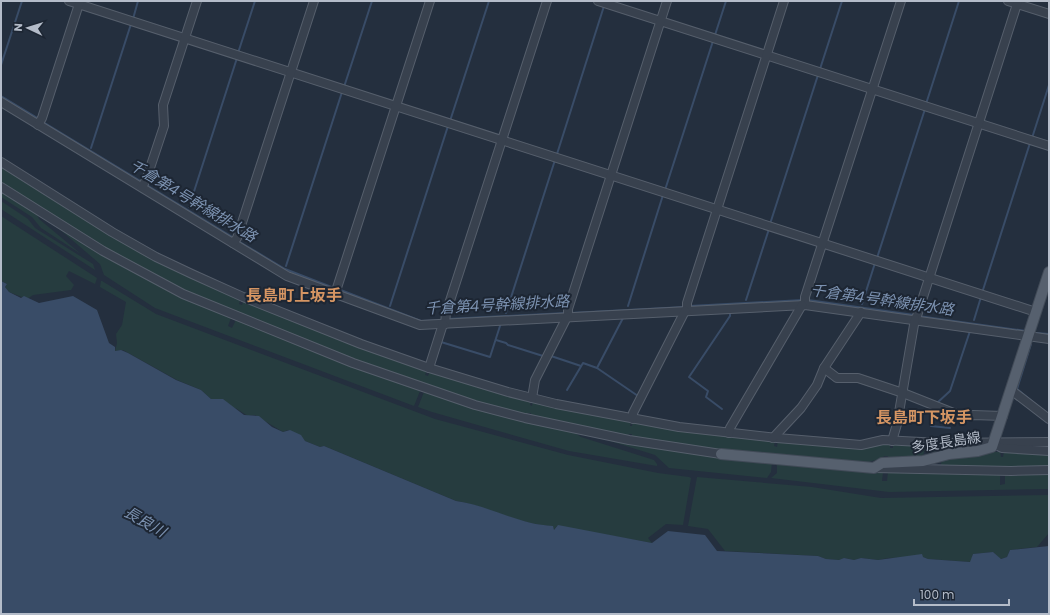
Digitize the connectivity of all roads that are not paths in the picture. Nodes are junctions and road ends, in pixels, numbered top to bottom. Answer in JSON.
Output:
{"nodes":[{"id":1,"x":69,"y":1,"type":"edge"},
{"id":2,"x":197,"y":1,"type":"edge"},
{"id":3,"x":314,"y":1,"type":"edge"},
{"id":4,"x":430,"y":1,"type":"edge"},
{"id":5,"x":547,"y":1,"type":"edge"},
{"id":6,"x":598,"y":1,"type":"edge"},
{"id":7,"x":667,"y":1,"type":"edge"},
{"id":8,"x":784,"y":1,"type":"edge"},
{"id":9,"x":901,"y":1,"type":"edge"},
{"id":10,"x":1008,"y":1,"type":"edge"},
{"id":11,"x":1018,"y":2,"type":"edge"},
{"id":12,"x":80,"y":3,"type":"edge"},
{"id":13,"x":1049,"y":14,"type":"edge"},
{"id":14,"x":661,"y":21,"type":"junction"},
{"id":15,"x":185,"y":38,"type":"junction"},
{"id":16,"x":767,"y":55,"type":"junction"},
{"id":17,"x":291,"y":72,"type":"junction"},
{"id":18,"x":872,"y":89,"type":"junction"},
{"id":19,"x":1,"y":102,"type":"edge"},
{"id":20,"x":396,"y":106,"type":"junction"},
{"id":21,"x":40,"y":122,"type":"junction"},
{"id":22,"x":978,"y":124,"type":"junction"},
{"id":23,"x":502,"y":140,"type":"junction"},
{"id":24,"x":1049,"y":146,"type":"edge"},
{"id":25,"x":1,"y":162,"type":"edge"},
{"id":26,"x":611,"y":176,"type":"junction"},
{"id":27,"x":143,"y":185,"type":"junction"},
{"id":28,"x":1,"y":187,"type":"edge"},
{"id":29,"x":717,"y":210,"type":"junction"},
{"id":30,"x":235,"y":241,"type":"junction"},
{"id":31,"x":823,"y":244,"type":"junction"},
{"id":32,"x":1049,"y":272,"type":"edge"},
{"id":33,"x":928,"y":278,"type":"junction"},
{"id":34,"x":336,"y":291,"type":"junction"},
{"id":35,"x":805,"y":302,"type":"junction"},
{"id":36,"x":686,"y":308,"type":"junction"},
{"id":37,"x":861,"y":312,"type":"junction"},
{"id":38,"x":1036,"y":312,"type":"junction"},
{"id":39,"x":568,"y":315,"type":"junction"},
{"id":40,"x":916,"y":317,"type":"junction"},
{"id":41,"x":444,"y":322,"type":"junction"},
{"id":42,"x":1028,"y":337,"type":"junction"},
{"id":43,"x":1049,"y":339,"type":"edge"},
{"id":44,"x":429,"y":368,"type":"junction"},
{"id":45,"x":824,"y":368,"type":"junction"},
{"id":46,"x":1011,"y":390,"type":"junction"},
{"id":47,"x":903,"y":393,"type":"junction"},
{"id":48,"x":532,"y":398,"type":"junction"},
{"id":49,"x":1003,"y":416,"type":"junction"},
{"id":50,"x":633,"y":418,"type":"junction"},
{"id":51,"x":1049,"y":419,"type":"edge"},
{"id":52,"x":729,"y":433,"type":"junction"},
{"id":53,"x":773,"y":438,"type":"junction"},
{"id":54,"x":892,"y":441,"type":"junction"},
{"id":55,"x":1049,"y":442,"type":"edge"},
{"id":56,"x":994,"y":443,"type":"junction"},
{"id":57,"x":1049,"y":451,"type":"edge"},
{"id":58,"x":721,"y":454,"type":"joint"},
{"id":59,"x":874,"y":468,"type":"junction"},
{"id":60,"x":1049,"y":470,"type":"edge"}],
"edges":[{"from":1,"to":12,"type":"street"},
{"from":2,"to":15,"type":"street"},
{"from":3,"to":17,"type":"street"},
{"from":4,"to":20,"type":"street"},
{"from":5,"to":23,"type":"street"},
{"from":6,"to":14,"type":"street"},
{"from":7,"to":14,"type":"street"},
{"from":8,"to":16,"type":"street"},
{"from":9,"to":18,"type":"street"},
{"from":10,"to":11,"type":"street"},
{"from":11,"to":13,"type":"street"},
{"from":11,"to":22,"type":"street"},
{"from":12,"to":15,"type":"street"},
{"from":12,"to":21,"type":"street"},
{"from":14,"to":16,"type":"street"},
{"from":14,"to":26,"type":"street"},
{"from":15,"to":17,"type":"street"},
{"from":15,"to":27,"type":"street"},
{"from":16,"to":18,"type":"street"},
{"from":16,"to":29,"type":"street"},
{"from":17,"to":20,"type":"street"},
{"from":17,"to":30,"type":"street"},
{"from":18,"to":22,"type":"street"},
{"from":18,"to":31,"type":"street"},
{"from":19,"to":21,"type":"street"},
{"from":20,"to":23,"type":"street"},
{"from":20,"to":34,"type":"street"},
{"from":21,"to":27,"type":"street"},
{"from":22,"to":24,"type":"street"},
{"from":22,"to":33,"type":"street"},
{"from":23,"to":26,"type":"street"},
{"from":23,"to":41,"type":"street"},
{"from":25,"to":44,"type":"street"},
{"from":26,"to":29,"type":"street"},
{"from":26,"to":39,"type":"street"},
{"from":27,"to":30,"type":"street"},
{"from":28,"to":58,"type":"street"},
{"from":29,"to":31,"type":"street"},
{"from":29,"to":36,"type":"street"},
{"from":30,"to":34,"type":"street"},
{"from":31,"to":33,"type":"street"},
{"from":31,"to":35,"type":"street"},
{"from":32,"to":38,"type":"main road","name":"多度長島線"},
{"from":33,"to":38,"type":"street"},
{"from":33,"to":40,"type":"street"},
{"from":34,"to":41,"type":"street"},
{"from":35,"to":36,"type":"street"},
{"from":35,"to":37,"type":"street"},
{"from":35,"to":52,"type":"street"},
{"from":36,"to":39,"type":"street"},
{"from":36,"to":50,"type":"street"},
{"from":37,"to":40,"type":"street"},
{"from":37,"to":45,"type":"street"},
{"from":38,"to":42,"type":"main road","name":"多度長島線"},
{"from":39,"to":41,"type":"street"},
{"from":39,"to":48,"type":"street"},
{"from":40,"to":42,"type":"street"},
{"from":40,"to":47,"type":"street"},
{"from":41,"to":44,"type":"street"},
{"from":42,"to":43,"type":"street"},
{"from":42,"to":46,"type":"main road","name":"多度長島線"},
{"from":44,"to":48,"type":"street"},
{"from":45,"to":47,"type":"street"},
{"from":45,"to":53,"type":"street"},
{"from":46,"to":49,"type":"main road","name":"多度長島線"},
{"from":46,"to":51,"type":"street"},
{"from":47,"to":49,"type":"street"},
{"from":47,"to":54,"type":"street"},
{"from":48,"to":50,"type":"street"},
{"from":49,"to":56,"type":"main road","name":"多度長島線"},
{"from":50,"to":52,"type":"street"},
{"from":52,"to":53,"type":"street"},
{"from":53,"to":54,"type":"street"},
{"from":54,"to":56,"type":"street"},
{"from":55,"to":56,"type":"street"},
{"from":56,"to":57,"type":"street"},
{"from":56,"to":59,"type":"main road","name":"多度長島線"},
{"from":58,"to":59,"type":"main road","name":"多度長島線"},
{"from":59,"to":60,"type":"street"}]}
